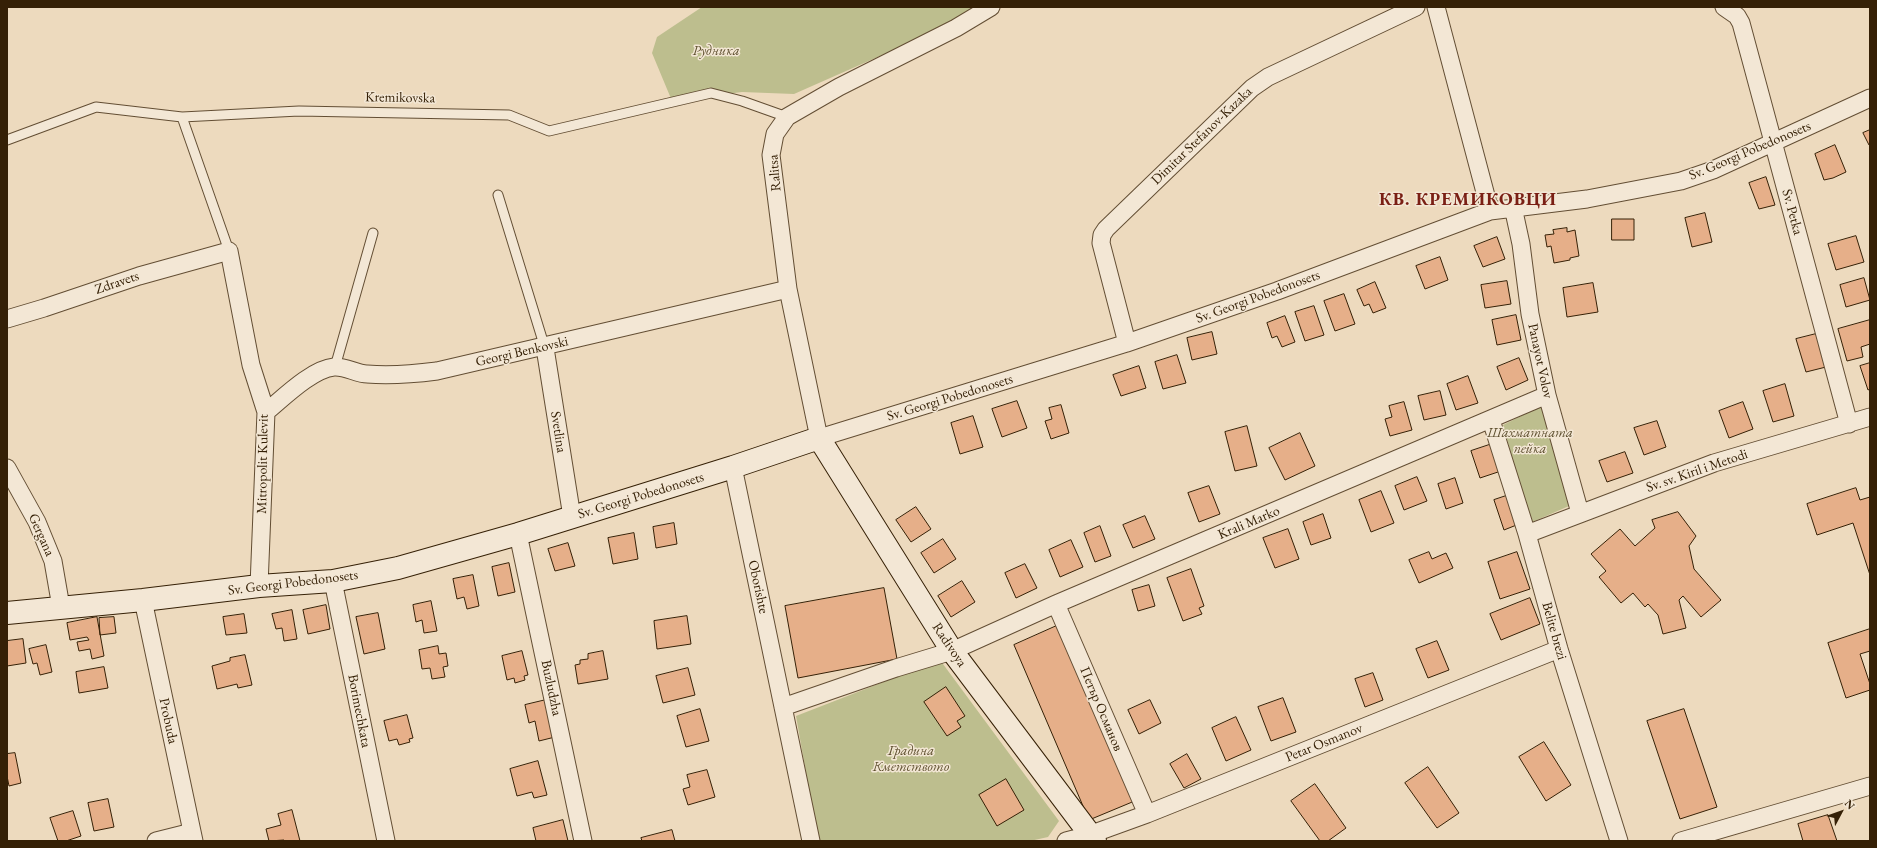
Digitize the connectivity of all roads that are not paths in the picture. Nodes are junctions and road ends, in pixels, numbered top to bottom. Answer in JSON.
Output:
{"nodes":[{"id":1,"x":992,"y":7,"type":"edge"},
{"id":2,"x":1416,"y":7,"type":"edge"},
{"id":3,"x":1436,"y":7,"type":"edge"},
{"id":4,"x":1724,"y":7,"type":"edge"},
{"id":5,"x":1870,"y":98,"type":"edge"},
{"id":6,"x":182,"y":117,"type":"junction"},
{"id":7,"x":787,"y":117,"type":"junction"},
{"id":8,"x":7,"y":140,"type":"edge"},
{"id":9,"x":1773,"y":142,"type":"junction"},
{"id":10,"x":498,"y":195,"type":"dead end"},
{"id":11,"x":1513,"y":207,"type":"junction"},
{"id":12,"x":1490,"y":211,"type":"junction"},
{"id":13,"x":373,"y":233,"type":"dead end"},
{"id":14,"x":229,"y":251,"type":"junction"},
{"id":15,"x":788,"y":289,"type":"junction"},
{"id":16,"x":7,"y":319,"type":"edge"},
{"id":17,"x":1127,"y":343,"type":"junction"},
{"id":18,"x":545,"y":348,"type":"junction"},
{"id":19,"x":335,"y":367,"type":"junction"},
{"id":20,"x":1547,"y":395,"type":"junction"},
{"id":21,"x":266,"y":412,"type":"junction"},
{"id":22,"x":1870,"y":417,"type":"edge"},
{"id":23,"x":1491,"y":420,"type":"junction"},
{"id":24,"x":1849,"y":424,"type":"junction"},
{"id":25,"x":819,"y":438,"type":"junction"},
{"id":26,"x":733,"y":467,"type":"junction"},
{"id":27,"x":7,"y":468,"type":"edge"},
{"id":28,"x":1580,"y":513,"type":"junction"},
{"id":29,"x":572,"y":517,"type":"junction"},
{"id":30,"x":518,"y":534,"type":"junction"},
{"id":31,"x":1527,"y":534,"type":"junction"},
{"id":32,"x":333,"y":581,"type":"junction"},
{"id":33,"x":259,"y":586,"type":"junction"},
{"id":34,"x":143,"y":600,"type":"junction"},
{"id":35,"x":1056,"y":604,"type":"junction"},
{"id":36,"x":61,"y":607,"type":"junction"},
{"id":37,"x":7,"y":613,"type":"edge"},
{"id":38,"x":1559,"y":648,"type":"junction"},
{"id":39,"x":952,"y":651,"type":"junction"},
{"id":40,"x":783,"y":707,"type":"junction"},
{"id":41,"x":1870,"y":786,"type":"edge"},
{"id":42,"x":1146,"y":814,"type":"junction"},
{"id":43,"x":193,"y":836,"type":"edge"},
{"id":44,"x":1092,"y":838,"type":"edge"},
{"id":45,"x":156,"y":841,"type":"edge"},
{"id":46,"x":386,"y":841,"type":"edge"},
{"id":47,"x":583,"y":841,"type":"edge"},
{"id":48,"x":811,"y":841,"type":"edge"},
{"id":49,"x":1066,"y":841,"type":"edge"},
{"id":50,"x":1619,"y":841,"type":"edge"},
{"id":51,"x":1681,"y":841,"type":"edge"}],
"edges":[{"from":1,"to":7,"type":"street","name":"Ralitsa"},
{"from":2,"to":17,"type":"street","name":"Dimitar Stefanov-Kazaka"},
{"from":3,"to":12,"type":"street"},
{"from":4,"to":9,"type":"street","name":"Sv. Petka"},
{"from":5,"to":9,"type":"street","name":"Sv. Georgi Pobedonosets"},
{"from":6,"to":7,"type":"lane","name":"Kremikovska"},
{"from":6,"to":8,"type":"lane","name":"Kremikovska"},
{"from":6,"to":14,"type":"lane"},
{"from":7,"to":15,"type":"street","name":"Ralitsa"},
{"from":9,"to":11,"type":"street","name":"Sv. Georgi Pobedonosets"},
{"from":9,"to":24,"type":"street","name":"Sv. Petka"},
{"from":10,"to":18,"type":"lane"},
{"from":11,"to":12,"type":"street","name":"Sv. Georgi Pobedonosets"},
{"from":11,"to":20,"type":"street","name":"Panayot Volov"},
{"from":12,"to":17,"type":"street","name":"Sv. Georgi Pobedonosets"},
{"from":13,"to":19,"type":"lane"},
{"from":14,"to":16,"type":"street","name":"Zdravets"},
{"from":14,"to":21,"type":"street","name":"Mitropolit Kulevit"},
{"from":15,"to":18,"type":"street","name":"Georgi Benkovski"},
{"from":15,"to":25,"type":"street","name":"Ralitsa"},
{"from":17,"to":25,"type":"street","name":"Sv. Georgi Pobedonosets"},
{"from":18,"to":19,"type":"street","name":"Georgi Benkovski"},
{"from":18,"to":29,"type":"street","name":"Svetlina"},
{"from":19,"to":21,"type":"street"},
{"from":20,"to":23,"type":"street","name":"Krali Marko"},
{"from":20,"to":28,"type":"street","name":"Panayot Volov"},
{"from":21,"to":33,"type":"street","name":"Mitropolit Kulevit"},
{"from":22,"to":24,"type":"street","name":"Sv. sv. Kiril i Metodi"},
{"from":23,"to":31,"type":"street","name":"Belite brezi"},
{"from":23,"to":35,"type":"street","name":"Krali Marko"},
{"from":24,"to":28,"type":"street","name":"Sv. sv. Kiril i Metodi"},
{"from":25,"to":26,"type":"street","name":"Sv. Georgi Pobedonosets"},
{"from":25,"to":39,"type":"street","name":"Radivoya"},
{"from":26,"to":29,"type":"street","name":"Sv. Georgi Pobedonosets"},
{"from":26,"to":40,"type":"street","name":"Oborishte"},
{"from":27,"to":36,"type":"street","name":"Gergana"},
{"from":28,"to":31,"type":"street","name":"Sv. sv. Kiril i Metodi"},
{"from":29,"to":30,"type":"street","name":"Sv. Georgi Pobedonosets"},
{"from":30,"to":32,"type":"street","name":"Sv. Georgi Pobedonosets"},
{"from":30,"to":47,"type":"street","name":"Buzludzha"},
{"from":31,"to":38,"type":"street","name":"Belite brezi"},
{"from":32,"to":33,"type":"street","name":"Sv. Georgi Pobedonosets"},
{"from":32,"to":46,"type":"street","name":"Borimechkata"},
{"from":33,"to":34,"type":"street","name":"Sv. Georgi Pobedonosets"},
{"from":34,"to":36,"type":"street","name":"Sv. Georgi Pobedonosets"},
{"from":34,"to":43,"type":"street","name":"Probuda"},
{"from":35,"to":39,"type":"street","name":"Krali Marko"},
{"from":35,"to":42,"type":"street","name":"Петър Османов"},
{"from":36,"to":37,"type":"street","name":"Sv. Georgi Pobedonosets"},
{"from":38,"to":42,"type":"street","name":"Petar Osmanov"},
{"from":38,"to":50,"type":"street","name":"Belite brezi"},
{"from":39,"to":40,"type":"street"},
{"from":39,"to":44,"type":"street","name":"Radivoya"},
{"from":40,"to":48,"type":"street","name":"Oborishte"},
{"from":41,"to":51,"type":"street"},
{"from":42,"to":44,"type":"street","name":"Petar Osmanov"},
{"from":43,"to":45,"type":"street"},
{"from":44,"to":49,"type":"street","name":"Petar Osmanov"}]}
